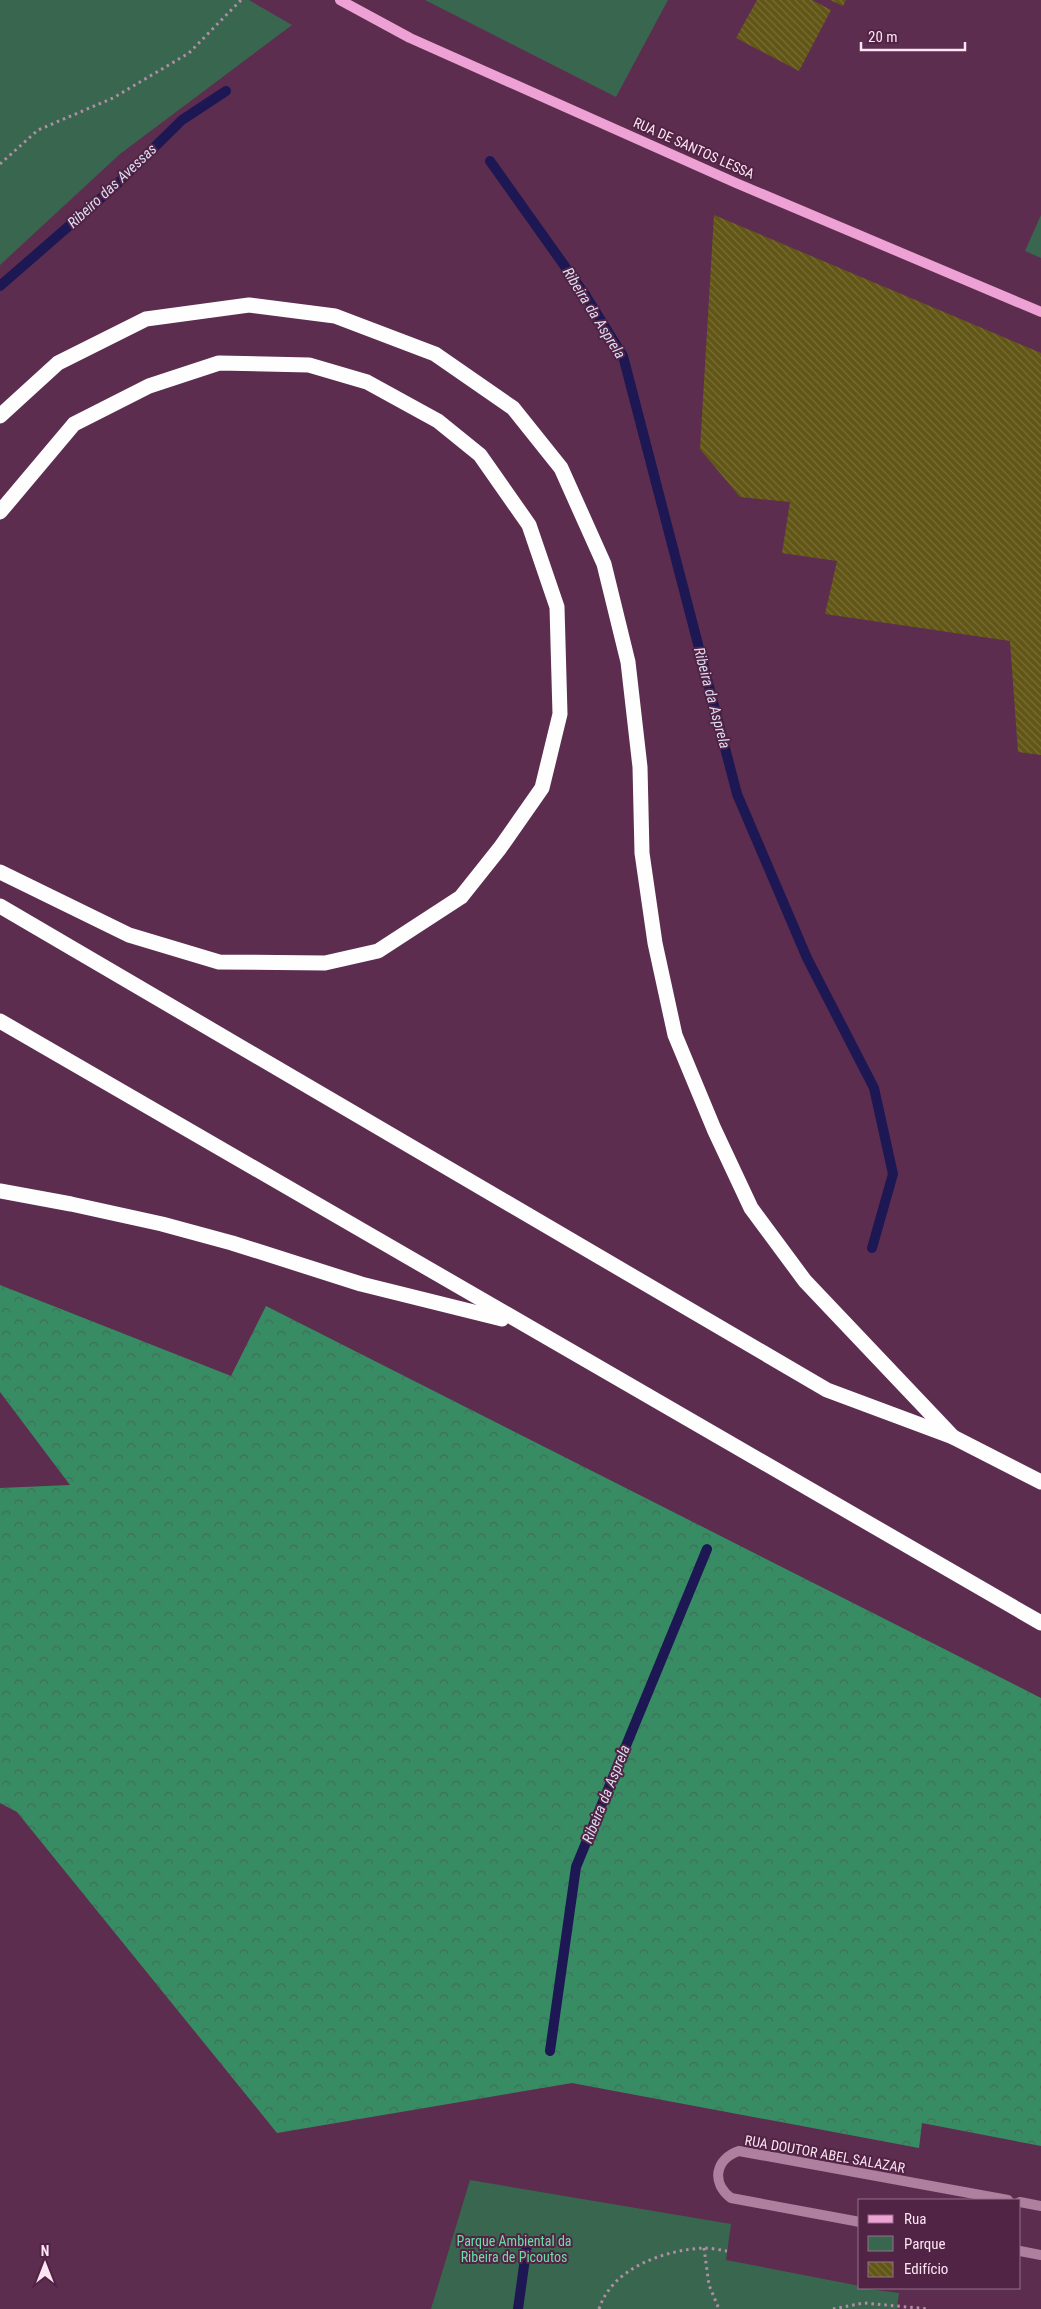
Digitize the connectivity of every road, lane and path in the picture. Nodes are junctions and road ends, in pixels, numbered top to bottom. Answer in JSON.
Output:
{"nodes":[{"id":1,"x":241,"y":0,"type":"edge"},
{"id":2,"x":340,"y":0,"type":"edge"},
{"id":3,"x":0,"y":164,"type":"edge"},
{"id":4,"x":1041,"y":312,"type":"edge"},
{"id":5,"x":0,"y":416,"type":"edge"},
{"id":6,"x":0,"y":512,"type":"edge"},
{"id":7,"x":0,"y":872,"type":"edge"},
{"id":8,"x":0,"y":906,"type":"edge"},
{"id":9,"x":0,"y":1021,"type":"edge"},
{"id":10,"x":0,"y":1191,"type":"edge"},
{"id":11,"x":518,"y":1323,"type":"junction"},
{"id":12,"x":953,"y":1437,"type":"junction"},
{"id":13,"x":1041,"y":1482,"type":"edge"},
{"id":14,"x":1041,"y":1623,"type":"edge"},
{"id":15,"x":1003,"y":2199,"type":"edge"},
{"id":16,"x":1021,"y":2202,"type":"edge"},
{"id":17,"x":1041,"y":2206,"type":"edge"},
{"id":18,"x":858,"y":2222,"type":"edge"},
{"id":19,"x":704,"y":2248,"type":"junction"},
{"id":20,"x":727,"y":2251,"type":"dead end"},
{"id":21,"x":1021,"y":2251,"type":"edge"},
{"id":22,"x":1041,"y":2255,"type":"edge"},
{"id":23,"x":599,"y":2309,"type":"edge"},
{"id":24,"x":719,"y":2309,"type":"edge"},
{"id":25,"x":833,"y":2309,"type":"edge"},
{"id":26,"x":929,"y":2309,"type":"edge"}],
"edges":[{"from":1,"to":3,"type":"path"},
{"from":2,"to":4,"type":"main road","name":"RUA DE SANTOS LESSA"},
{"from":5,"to":12,"type":"highway"},
{"from":6,"to":7,"type":"highway"},
{"from":8,"to":12,"type":"highway"},
{"from":9,"to":11,"type":"highway"},
{"from":10,"to":11,"type":"highway"},
{"from":11,"to":14,"type":"highway"},
{"from":12,"to":13,"type":"highway"},
{"from":15,"to":18,"type":"street","name":"RUA DOUTOR ABEL SALAZAR"},
{"from":16,"to":17,"type":"street"},
{"from":19,"to":20,"type":"path"},
{"from":19,"to":23,"type":"path"},
{"from":19,"to":24,"type":"path"},
{"from":21,"to":22,"type":"street"},
{"from":25,"to":26,"type":"path"}]}
